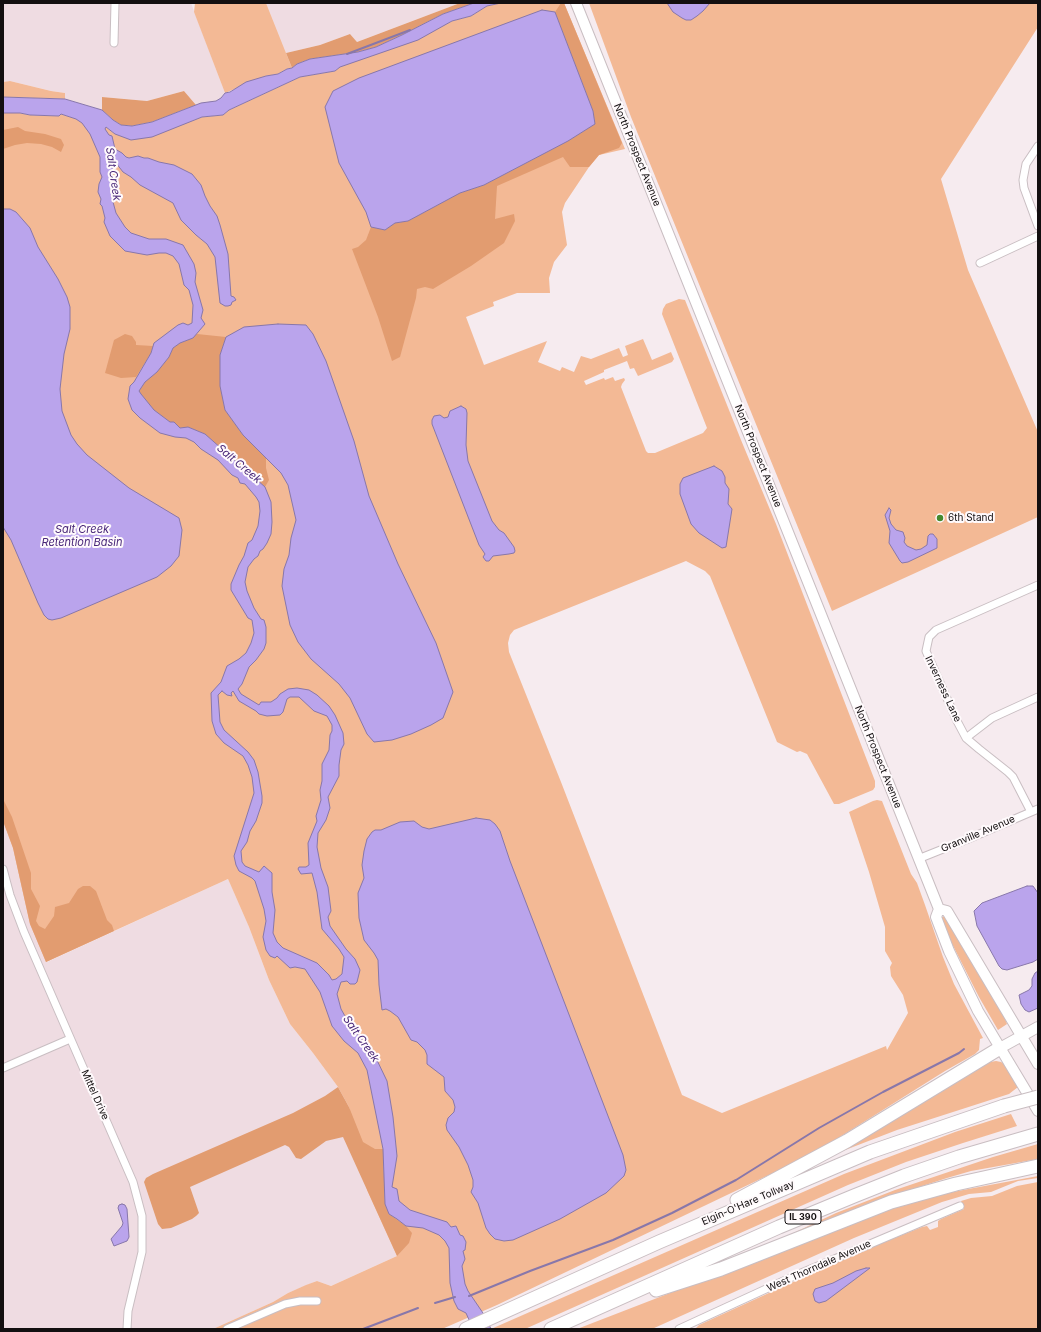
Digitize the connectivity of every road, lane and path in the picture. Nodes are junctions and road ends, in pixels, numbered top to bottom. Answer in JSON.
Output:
{"nodes":[{"id":1,"x":115,"y":3,"type":"edge"},
{"id":2,"x":576,"y":4,"type":"edge"},
{"id":3,"x":114,"y":43,"type":"dead end"},
{"id":4,"x":1038,"y":146,"type":"edge"},
{"id":5,"x":1038,"y":226,"type":"edge"},
{"id":6,"x":1038,"y":236,"type":"edge"},
{"id":7,"x":980,"y":263,"type":"dead end"},
{"id":8,"x":1038,"y":585,"type":"edge"},
{"id":9,"x":1038,"y":697,"type":"edge"},
{"id":10,"x":966,"y":738,"type":"junction"},
{"id":11,"x":1038,"y":809,"type":"edge"},
{"id":12,"x":1031,"y":812,"type":"junction"},
{"id":13,"x":918,"y":859,"type":"junction"},
{"id":14,"x":3,"y":869,"type":"edge"},
{"id":15,"x":939,"y":910,"type":"junction"},
{"id":16,"x":1038,"y":1027,"type":"edge"},
{"id":17,"x":1021,"y":1036,"type":"junction"},
{"id":18,"x":70,"y":1038,"type":"junction"},
{"id":19,"x":1000,"y":1048,"type":"junction"},
{"id":20,"x":1038,"y":1064,"type":"edge"},
{"id":21,"x":3,"y":1068,"type":"edge"},
{"id":22,"x":1038,"y":1097,"type":"edge"},
{"id":23,"x":1038,"y":1111,"type":"edge"},
{"id":24,"x":1038,"y":1134,"type":"edge"},
{"id":25,"x":1038,"y":1166,"type":"edge"},
{"id":26,"x":960,"y":1206,"type":"dead end"},
{"id":27,"x":659,"y":1242,"type":"junction"},
{"id":28,"x":317,"y":1301,"type":"dead end"},
{"id":29,"x":590,"y":1312,"type":"junction"},
{"id":30,"x":127,"y":1329,"type":"edge"},
{"id":31,"x":227,"y":1329,"type":"edge"},
{"id":32,"x":466,"y":1329,"type":"edge"},
{"id":33,"x":551,"y":1329,"type":"edge"},
{"id":34,"x":679,"y":1329,"type":"edge"}],
"edges":[{"from":1,"to":3,"type":"street"},
{"from":2,"to":13,"type":"main road","name":"North Prospect Avenue"},
{"from":4,"to":5,"type":"street"},
{"from":6,"to":7,"type":"street"},
{"from":8,"to":10,"type":"street","name":"Inverness Lane"},
{"from":9,"to":10,"type":"street"},
{"from":10,"to":12,"type":"street","name":"Inverness Lane"},
{"from":11,"to":12,"type":"street","name":"Granville Avenue"},
{"from":12,"to":13,"type":"street","name":"Granville Avenue"},
{"from":13,"to":15,"type":"main road","name":"North Prospect Avenue"},
{"from":14,"to":18,"type":"street","name":"Mittel Drive"},
{"from":15,"to":17,"type":"main road","name":"North Prospect Avenue"},
{"from":15,"to":19,"type":"main road","name":"North Prospect Avenue"},
{"from":16,"to":17,"type":"main road"},
{"from":17,"to":19,"type":"main road"},
{"from":17,"to":20,"type":"main road","name":"North Prospect Avenue"},
{"from":18,"to":21,"type":"street"},
{"from":18,"to":30,"type":"street","name":"Mittel Drive"},
{"from":19,"to":23,"type":"main road","name":"North Prospect Avenue"},
{"from":19,"to":27,"type":"highway"},
{"from":22,"to":27,"type":"highway","name":"Elgin-O'Hare Tollway","bridge":true},
{"from":24,"to":29,"type":"highway","number":"IL 390"},
{"from":25,"to":29,"type":"highway"},
{"from":26,"to":34,"type":"street","name":"West Thorndale Avenue"},
{"from":27,"to":32,"type":"highway","name":"Elgin-O'Hare Tollway"},
{"from":28,"to":31,"type":"street"},
{"from":29,"to":33,"type":"highway","number":"IL 390"}]}
